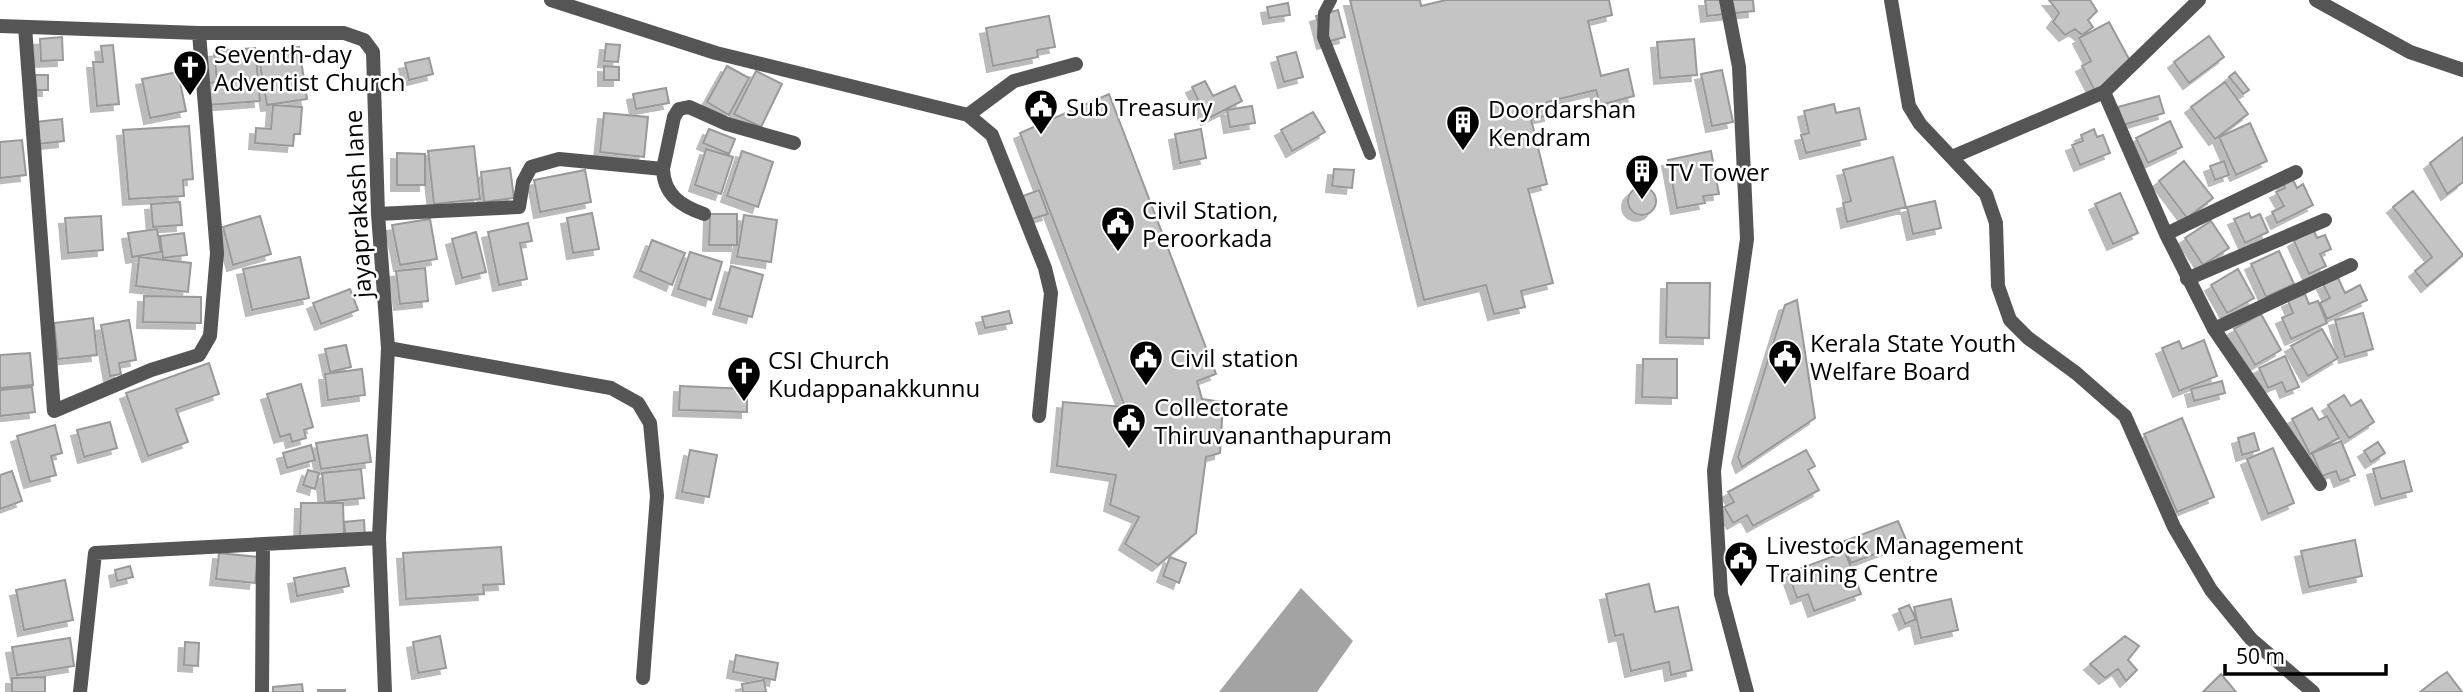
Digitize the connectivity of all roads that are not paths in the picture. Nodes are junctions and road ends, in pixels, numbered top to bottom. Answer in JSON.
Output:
{"nodes":[{"id":1,"x":551,"y":0,"type":"edge"},
{"id":2,"x":1331,"y":0,"type":"edge"},
{"id":3,"x":1726,"y":0,"type":"edge"},
{"id":4,"x":1891,"y":0,"type":"edge"},
{"id":5,"x":2199,"y":0,"type":"edge"},
{"id":6,"x":2316,"y":0,"type":"edge"},
{"id":7,"x":0,"y":26,"type":"edge"},
{"id":8,"x":25,"y":27,"type":"junction"},
{"id":9,"x":199,"y":33,"type":"junction"},
{"id":10,"x":1076,"y":64,"type":"dead end"},
{"id":11,"x":2463,"y":70,"type":"edge"},
{"id":12,"x":2104,"y":92,"type":"junction"},
{"id":13,"x":968,"y":115,"type":"junction"},
{"id":14,"x":794,"y":144,"type":"dead end"},
{"id":15,"x":1370,"y":155,"type":"dead end"},
{"id":16,"x":1952,"y":157,"type":"junction"},
{"id":17,"x":663,"y":169,"type":"junction"},
{"id":18,"x":2296,"y":172,"type":"dead end"},
{"id":19,"x":378,"y":214,"type":"junction"},
{"id":20,"x":704,"y":214,"type":"dead end"},
{"id":21,"x":2325,"y":220,"type":"dead end"},
{"id":22,"x":2166,"y":234,"type":"junction"},
{"id":23,"x":2351,"y":265,"type":"dead end"},
{"id":24,"x":2187,"y":279,"type":"junction"},
{"id":25,"x":2214,"y":329,"type":"junction"},
{"id":26,"x":388,"y":348,"type":"junction"},
{"id":27,"x":1039,"y":416,"type":"dead end"},
{"id":28,"x":2320,"y":484,"type":"dead end"},
{"id":29,"x":379,"y":538,"type":"junction"},
{"id":30,"x":263,"y":545,"type":"junction"},
{"id":31,"x":643,"y":678,"type":"dead end"},
{"id":32,"x":80,"y":692,"type":"edge"},
{"id":33,"x":262,"y":692,"type":"edge"},
{"id":34,"x":385,"y":692,"type":"edge"},
{"id":35,"x":1747,"y":692,"type":"edge"},
{"id":36,"x":2313,"y":692,"type":"edge"}],
"edges":[{"from":1,"to":13,"type":"street"},
{"from":2,"to":15,"type":"lane"},
{"from":3,"to":35,"type":"street"},
{"from":4,"to":16,"type":"street"},
{"from":5,"to":12,"type":"street"},
{"from":6,"to":11,"type":"street"},
{"from":7,"to":8,"type":"street","name":"jayaprakash lane"},
{"from":8,"to":9,"type":"street","name":"jayaprakash lane"},
{"from":8,"to":9,"type":"street"},
{"from":9,"to":19,"type":"street","name":"jayaprakash lane"},
{"from":10,"to":13,"type":"street"},
{"from":12,"to":16,"type":"street"},
{"from":12,"to":22,"type":"street"},
{"from":13,"to":27,"type":"street"},
{"from":14,"to":17,"type":"street"},
{"from":16,"to":36,"type":"street"},
{"from":17,"to":19,"type":"street"},
{"from":17,"to":20,"type":"street"},
{"from":18,"to":22,"type":"street"},
{"from":19,"to":26,"type":"street","name":"jayaprakash lane"},
{"from":21,"to":24,"type":"street"},
{"from":22,"to":24,"type":"street"},
{"from":23,"to":25,"type":"street"},
{"from":24,"to":25,"type":"street"},
{"from":25,"to":28,"type":"street"},
{"from":26,"to":29,"type":"street","name":"jayaprakash lane"},
{"from":26,"to":31,"type":"street"},
{"from":29,"to":30,"type":"street"},
{"from":29,"to":34,"type":"street","name":"jayaprakash lane"},
{"from":30,"to":32,"type":"street"},
{"from":30,"to":33,"type":"street"}]}
